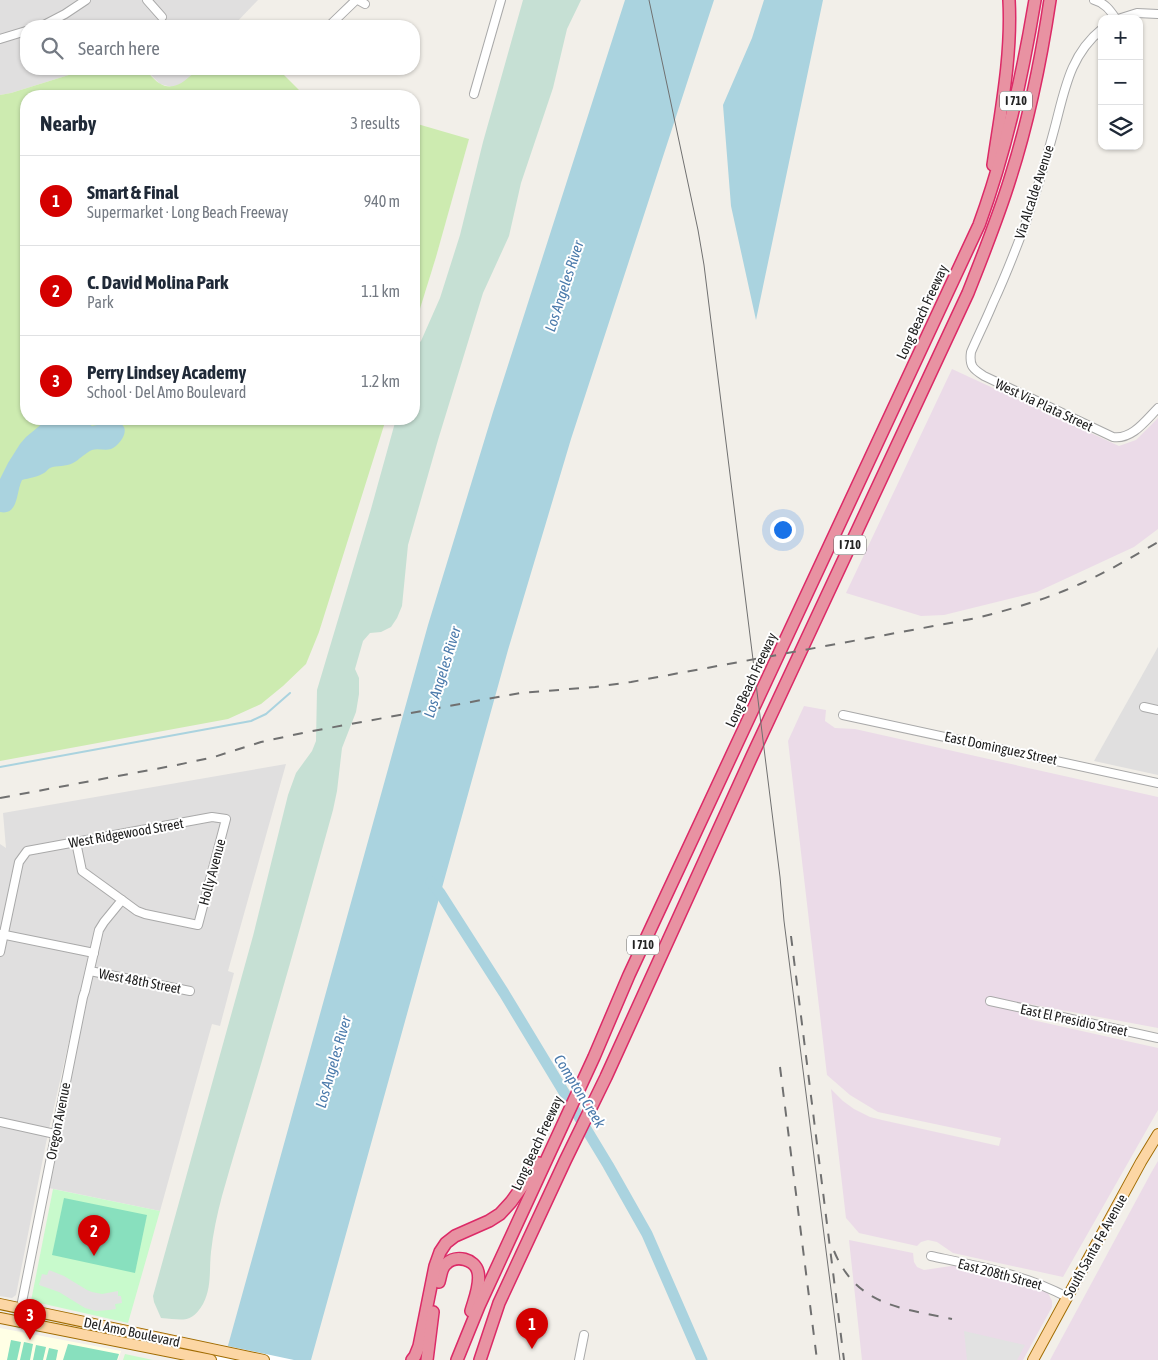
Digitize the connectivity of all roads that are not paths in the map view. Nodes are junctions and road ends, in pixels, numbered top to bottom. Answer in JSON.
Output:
{"nodes":[{"id":1,"x":86,"y":0,"type":"edge"},
{"id":2,"x":147,"y":0,"type":"edge"},
{"id":3,"x":501,"y":0,"type":"edge"},
{"id":4,"x":1009,"y":0,"type":"edge"},
{"id":5,"x":1035,"y":0,"type":"edge"},
{"id":6,"x":1050,"y":0,"type":"edge"},
{"id":7,"x":1058,"y":0,"type":"edge"},
{"id":8,"x":1094,"y":0,"type":"edge"},
{"id":9,"x":360,"y":1,"type":"edge"},
{"id":10,"x":1158,"y":14,"type":"edge"},
{"id":11,"x":1114,"y":15,"type":"edge"},
{"id":12,"x":1130,"y":15,"type":"edge"},
{"id":13,"x":162,"y":17,"type":"dead end"},
{"id":14,"x":54,"y":20,"type":"edge"},
{"id":15,"x":336,"y":20,"type":"edge"},
{"id":16,"x":20,"y":33,"type":"edge"},
{"id":17,"x":1098,"y":33,"type":"edge"},
{"id":18,"x":0,"y":39,"type":"edge"},
{"id":19,"x":1042,"y":54,"type":"junction"},
{"id":20,"x":474,"y":94,"type":"dead end"},
{"id":21,"x":988,"y":200,"type":"junction"},
{"id":22,"x":970,"y":360,"type":"joint"},
{"id":23,"x":1158,"y":408,"type":"edge"},
{"id":24,"x":1144,"y":707,"type":"dead end"},
{"id":25,"x":1158,"y":710,"type":"edge"},
{"id":26,"x":843,"y":715,"type":"dead end"},
{"id":27,"x":1158,"y":783,"type":"edge"},
{"id":28,"x":226,"y":819,"type":"joint"},
{"id":29,"x":76,"y":842,"type":"junction"},
{"id":30,"x":122,"y":900,"type":"junction"},
{"id":31,"x":2,"y":934,"type":"edge"},
{"id":32,"x":0,"y":952,"type":"edge"},
{"id":33,"x":94,"y":953,"type":"junction"},
{"id":34,"x":90,"y":971,"type":"junction"},
{"id":35,"x":190,"y":991,"type":"dead end"},
{"id":36,"x":990,"y":1001,"type":"dead end"},
{"id":37,"x":1158,"y":1038,"type":"edge"},
{"id":38,"x":0,"y":1122,"type":"edge"},
{"id":39,"x":55,"y":1134,"type":"junction"},
{"id":40,"x":1158,"y":1134,"type":"edge"},
{"id":41,"x":552,"y":1146,"type":"junction"},
{"id":42,"x":930,"y":1256,"type":"dead end"},
{"id":43,"x":1067,"y":1297,"type":"junction"},
{"id":44,"x":0,"y":1304,"type":"edge"},
{"id":45,"x":20,"y":1308,"type":"junction"},
{"id":46,"x":0,"y":1318,"type":"edge"},
{"id":47,"x":18,"y":1322,"type":"junction"},
{"id":48,"x":584,"y":1334,"type":"dead end"},
{"id":49,"x":458,"y":1358,"type":"edge"},
{"id":50,"x":209,"y":1360,"type":"edge"},
{"id":51,"x":264,"y":1360,"type":"edge"},
{"id":52,"x":412,"y":1360,"type":"edge"},
{"id":53,"x":427,"y":1360,"type":"edge"},
{"id":54,"x":480,"y":1360,"type":"edge"},
{"id":55,"x":578,"y":1360,"type":"edge"},
{"id":56,"x":1033,"y":1360,"type":"edge"}],
"edges":[{"from":1,"to":14,"type":"street"},
{"from":2,"to":13,"type":"street"},
{"from":3,"to":20,"type":"street"},
{"from":4,"to":21,"type":"highway"},
{"from":5,"to":21,"type":"highway","name":"Long Beach Freeway","number":"I 710"},
{"from":6,"to":19,"type":"highway","number":"I 710"},
{"from":7,"to":19,"type":"highway"},
{"from":8,"to":11,"type":"street"},
{"from":9,"to":15,"type":"street"},
{"from":10,"to":12,"type":"street"},
{"from":16,"to":18,"type":"street"},
{"from":17,"to":22,"type":"street","name":"Via Alcalde Avenue"},
{"from":19,"to":54,"type":"highway","number":"I 710"},
{"from":21,"to":41,"type":"highway","name":"Long Beach Freeway","number":"I 710"},
{"from":22,"to":23,"type":"street","name":"West Via Plata Street"},
{"from":24,"to":25,"type":"street"},
{"from":26,"to":27,"type":"street","name":"East Dominguez Street"},
{"from":28,"to":29,"type":"street","name":"West Ridgewood Street"},
{"from":28,"to":30,"type":"street","name":"Holly Avenue"},
{"from":29,"to":30,"type":"street"},
{"from":29,"to":31,"type":"street","name":"West Ridgewood Street"},
{"from":30,"to":33,"type":"street","name":"Oregon Avenue"},
{"from":31,"to":32,"type":"street"},
{"from":31,"to":33,"type":"street","name":"West 48th Street"},
{"from":33,"to":34,"type":"street","name":"Oregon Avenue"},
{"from":34,"to":35,"type":"street","name":"West 48th Street"},
{"from":34,"to":39,"type":"street","name":"Oregon Avenue"},
{"from":36,"to":37,"type":"street","name":"East El Presidio Street"},
{"from":38,"to":39,"type":"street"},
{"from":39,"to":45,"type":"street","name":"Oregon Avenue"},
{"from":40,"to":43,"type":"main road","name":"South Santa Fe Avenue"},
{"from":41,"to":49,"type":"highway","name":"Long Beach Freeway","number":"I 710"},
{"from":41,"to":52,"type":"highway"},
{"from":42,"to":43,"type":"street","name":"East 208th Street"},
{"from":43,"to":56,"type":"main road","name":"South Santa Fe Avenue"},
{"from":44,"to":45,"type":"main road","name":"Del Amo Boulevard"},
{"from":45,"to":47,"type":"street","name":"Oregon Avenue"},
{"from":45,"to":51,"type":"main road","name":"Del Amo Boulevard"},
{"from":46,"to":47,"type":"main road","name":"Del Amo Boulevard"},
{"from":47,"to":50,"type":"main road","name":"Del Amo Boulevard"},
{"from":48,"to":55,"type":"street"},
{"from":49,"to":53,"type":"highway"}]}
